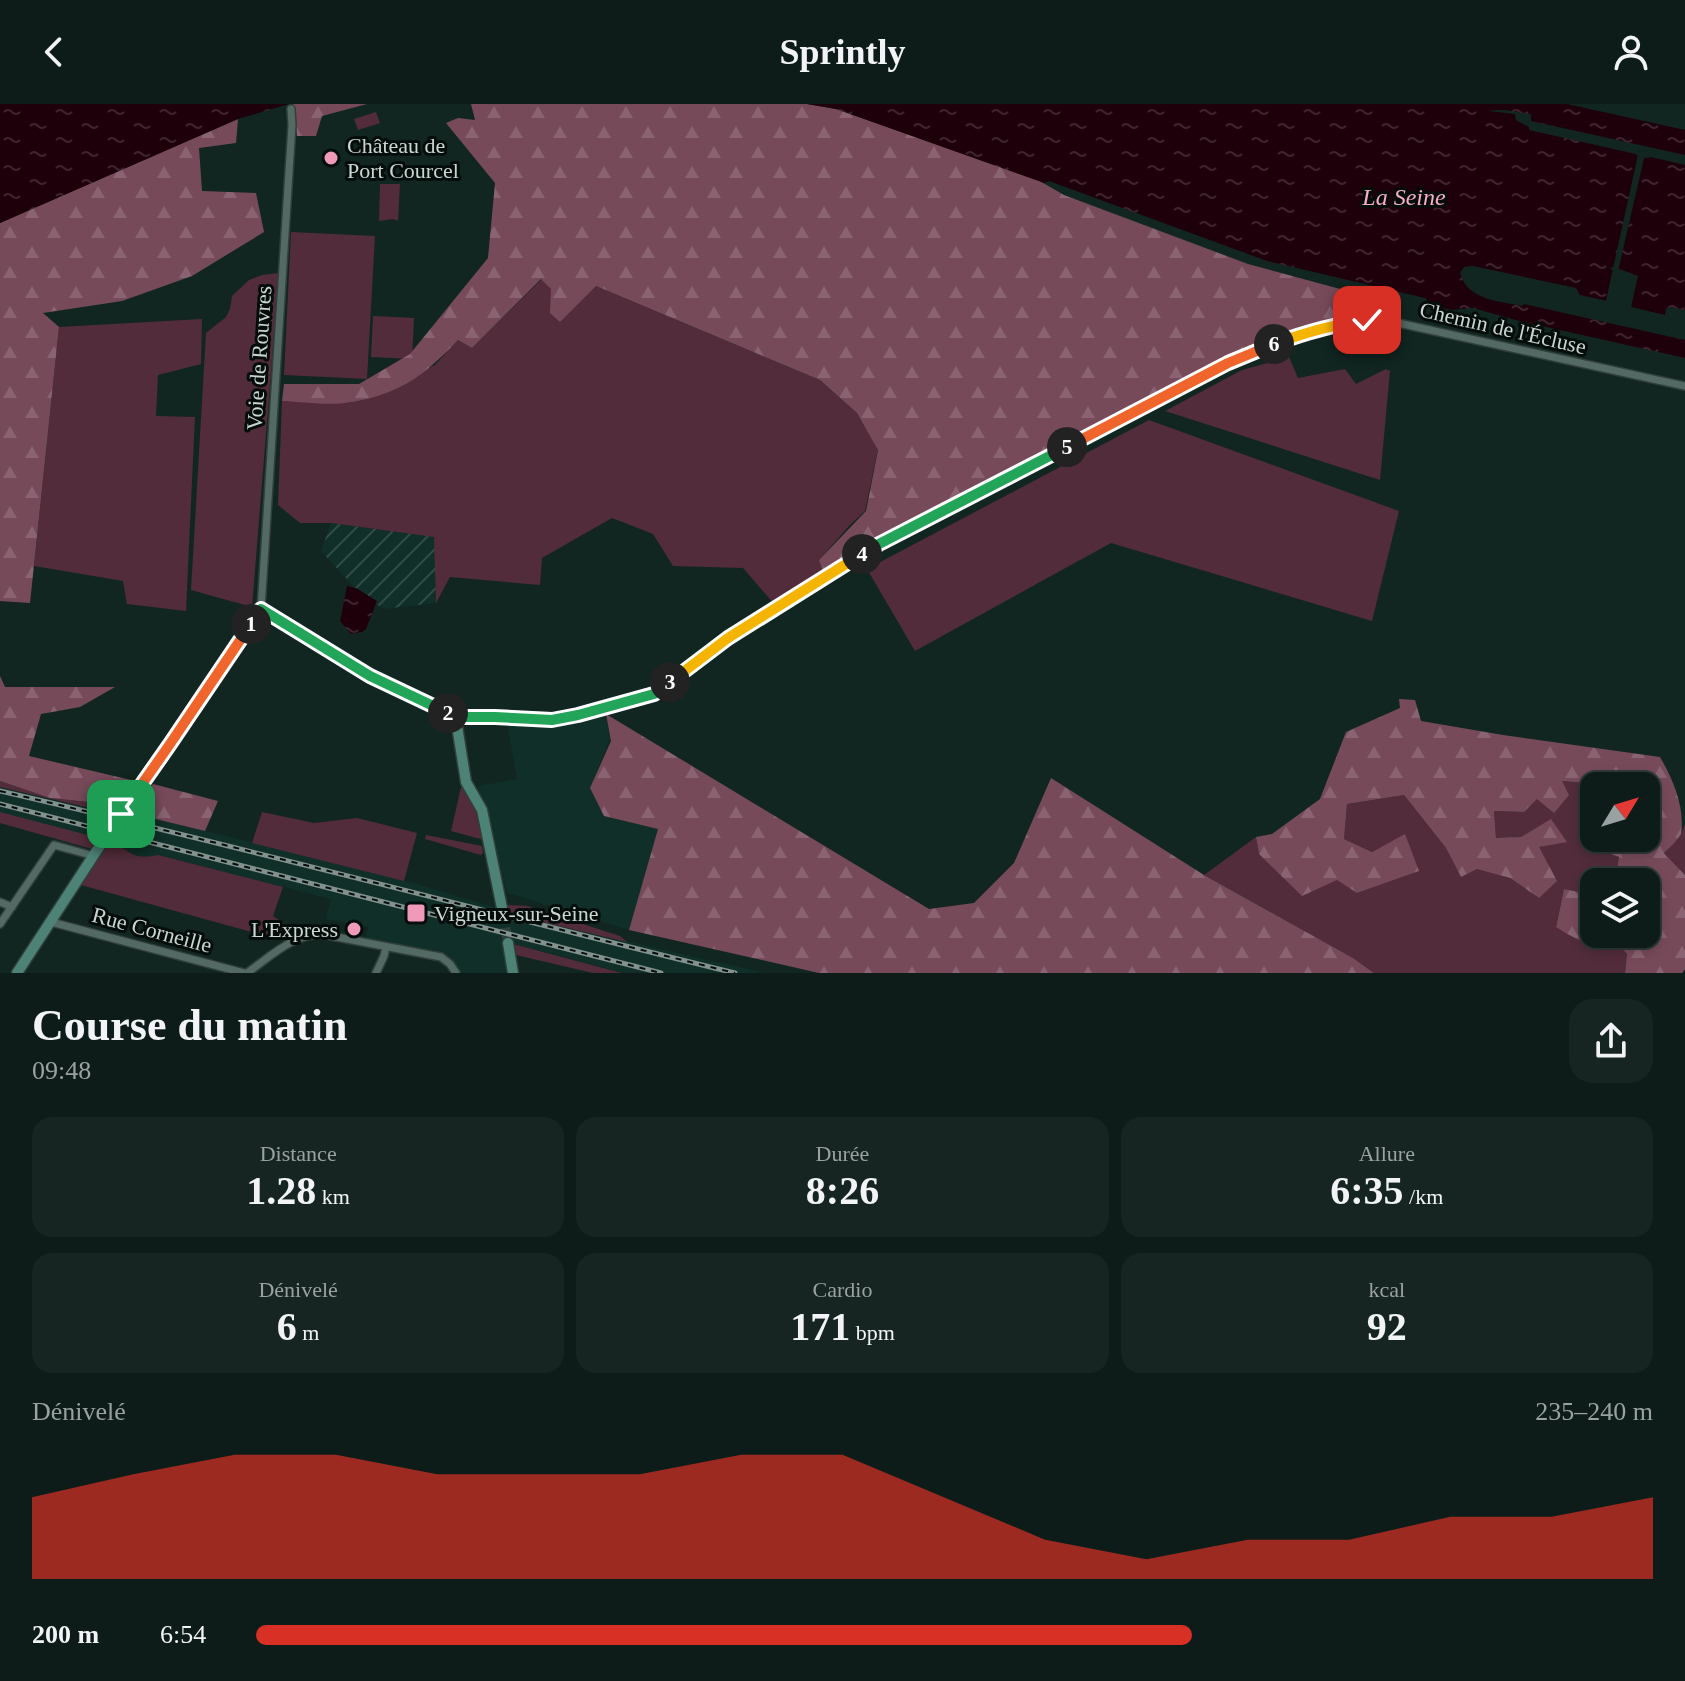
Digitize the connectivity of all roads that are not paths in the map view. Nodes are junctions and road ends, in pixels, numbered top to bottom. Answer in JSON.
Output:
{"nodes":[{"id":1,"x":291,"y":109,"type":"dead end"},
{"id":2,"x":1685,"y":386,"type":"edge"},
{"id":3,"x":261,"y":609,"type":"junction"},
{"id":4,"x":452,"y":716,"type":"junction"},
{"id":5,"x":121,"y":814,"type":"tunnel mouth"},
{"id":6,"x":103,"y":841,"type":"tunnel mouth"},
{"id":7,"x":94,"y":856,"type":"junction"},
{"id":8,"x":0,"y":902,"type":"edge"},
{"id":9,"x":12,"y":907,"type":"junction"},
{"id":10,"x":503,"y":913,"type":"tunnel mouth"},
{"id":11,"x":51,"y":922,"type":"junction"},
{"id":12,"x":0,"y":924,"type":"edge"},
{"id":13,"x":508,"y":943,"type":"tunnel mouth"},
{"id":14,"x":386,"y":947,"type":"junction"},
{"id":15,"x":512,"y":969,"type":"edge"},
{"id":16,"x":17,"y":973,"type":"edge"},
{"id":17,"x":246,"y":973,"type":"edge"},
{"id":18,"x":376,"y":973,"type":"edge"},
{"id":19,"x":456,"y":973,"type":"edge"}],
"edges":[{"from":1,"to":3,"type":"street","name":"Voie de Rouvres"},
{"from":2,"to":4,"type":"street","name":"Chemin de l'Écluse"},
{"from":3,"to":4,"type":"street"},
{"from":3,"to":5,"type":"street"},
{"from":4,"to":10,"type":"street"},
{"from":6,"to":7,"type":"street"},
{"from":7,"to":9,"type":"street"},
{"from":7,"to":11,"type":"street"},
{"from":8,"to":9,"type":"street"},
{"from":9,"to":12,"type":"street"},
{"from":11,"to":16,"type":"street"},
{"from":11,"to":17,"type":"street","name":"Rue Corneille"},
{"from":13,"to":15,"type":"street"},
{"from":14,"to":17,"type":"street"},
{"from":14,"to":18,"type":"street"},
{"from":14,"to":19,"type":"street"}]}
